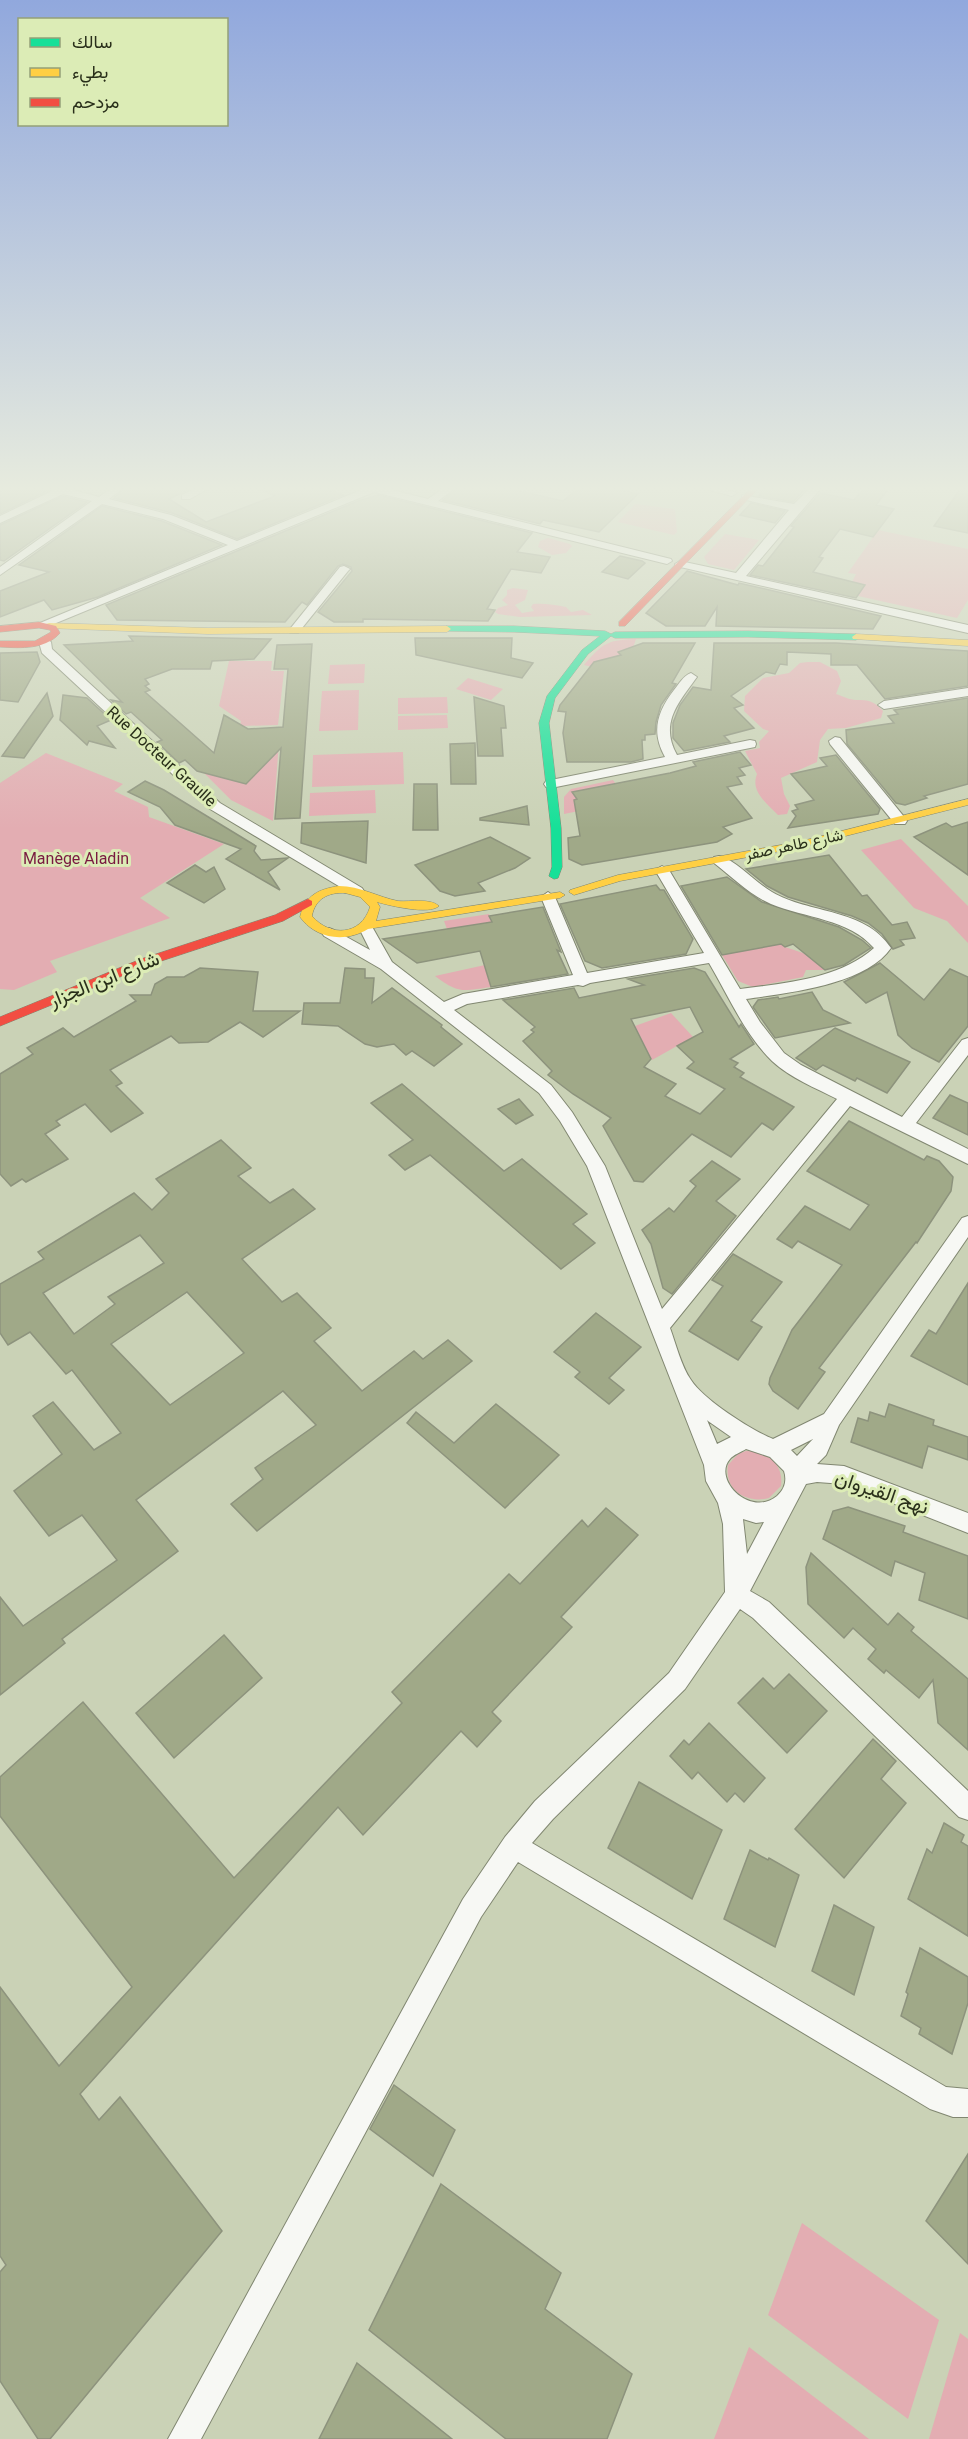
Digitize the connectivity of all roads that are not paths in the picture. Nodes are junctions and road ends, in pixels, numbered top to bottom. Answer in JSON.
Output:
{"nodes":[{"id":1,"x":101,"y":602,"type":"edge"},
{"id":2,"x":318,"y":602,"type":"edge"},
{"id":3,"x":637,"y":602,"type":"edge"},
{"id":4,"x":845,"y":602,"type":"edge"},
{"id":5,"x":47,"y":625,"type":"junction"},
{"id":6,"x":612,"y":628,"type":"junction"},
{"id":7,"x":0,"y":629,"type":"edge"},
{"id":8,"x":514,"y":629,"type":"junction"},
{"id":9,"x":968,"y":629,"type":"edge"},
{"id":10,"x":208,"y":631,"type":"junction"},
{"id":11,"x":294,"y":631,"type":"junction"},
{"id":12,"x":559,"y":632,"type":"junction"},
{"id":13,"x":968,"y":635,"type":"edge"},
{"id":14,"x":889,"y":638,"type":"junction"},
{"id":15,"x":45,"y":642,"type":"junction"},
{"id":16,"x":968,"y":643,"type":"edge"},
{"id":17,"x":0,"y":644,"type":"edge"},
{"id":18,"x":585,"y":652,"type":"junction"},
{"id":19,"x":691,"y":677,"type":"dead end"},
{"id":20,"x":968,"y":692,"type":"edge"},
{"id":21,"x":884,"y":705,"type":"dead end"},
{"id":22,"x":835,"y":741,"type":"dead end"},
{"id":23,"x":750,"y":744,"type":"dead end"},
{"id":24,"x":673,"y":760,"type":"junction"},
{"id":25,"x":551,"y":784,"type":"junction"},
{"id":26,"x":968,"y":802,"type":"edge"},
{"id":27,"x":900,"y":821,"type":"junction"},
{"id":28,"x":719,"y":860,"type":"junction"},
{"id":29,"x":662,"y":870,"type":"junction"},
{"id":30,"x":551,"y":878,"type":"junction"},
{"id":31,"x":574,"y":881,"type":"junction"},
{"id":32,"x":362,"y":893,"type":"junction"},
{"id":33,"x":554,"y":896,"type":"junction"},
{"id":34,"x":308,"y":903,"type":"junction"},
{"id":35,"x":365,"y":926,"type":"junction"},
{"id":36,"x":302,"y":931,"type":"dead end"},
{"id":37,"x":282,"y":932,"type":"dead end"},
{"id":38,"x":325,"y":932,"type":"junction"},
{"id":39,"x":209,"y":942,"type":"junction"},
{"id":40,"x":712,"y":957,"type":"junction"},
{"id":41,"x":386,"y":965,"type":"junction"},
{"id":42,"x":583,"y":981,"type":"junction"},
{"id":43,"x":736,"y":995,"type":"junction"},
{"id":44,"x":441,"y":1010,"type":"junction"},
{"id":45,"x":0,"y":1022,"type":"edge"},
{"id":46,"x":968,"y":1044,"type":"edge"},
{"id":47,"x":848,"y":1097,"type":"junction"},
{"id":48,"x":904,"y":1125,"type":"junction"},
{"id":49,"x":968,"y":1157,"type":"edge"},
{"id":50,"x":968,"y":1223,"type":"edge"},
{"id":51,"x":659,"y":1327,"type":"junction"},
{"id":52,"x":681,"y":1382,"type":"junction"},
{"id":53,"x":831,"y":1420,"type":"junction"},
{"id":54,"x":755,"y":1441,"type":"junction"},
{"id":55,"x":775,"y":1448,"type":"junction"},
{"id":56,"x":715,"y":1466,"type":"junction"},
{"id":57,"x":794,"y":1474,"type":"junction"},
{"id":58,"x":728,"y":1501,"type":"junction"},
{"id":59,"x":783,"y":1505,"type":"junction"},
{"id":60,"x":968,"y":1523,"type":"edge"},
{"id":61,"x":736,"y":1594,"type":"junction"},
{"id":62,"x":968,"y":1808,"type":"edge"},
{"id":63,"x":514,"y":1846,"type":"junction"},
{"id":64,"x":968,"y":2103,"type":"edge"},
{"id":65,"x":184,"y":2439,"type":"edge"}],
"edges":[{"from":1,"to":5,"type":"street"},
{"from":2,"to":11,"type":"street"},
{"from":3,"to":6,"type":"main road"},
{"from":4,"to":9,"type":"street"},
{"from":5,"to":7,"type":"main road"},
{"from":5,"to":10,"type":"main road"},
{"from":5,"to":15,"type":"main road"},
{"from":6,"to":8,"type":"main road"},
{"from":6,"to":12,"type":"main road"},
{"from":6,"to":14,"type":"main road"},
{"from":6,"to":18,"type":"main road"},
{"from":8,"to":11,"type":"main road"},
{"from":8,"to":12,"type":"main road"},
{"from":10,"to":11,"type":"main road"},
{"from":10,"to":15,"type":"main road"},
{"from":12,"to":18,"type":"main road"},
{"from":13,"to":14,"type":"main road"},
{"from":14,"to":16,"type":"main road"},
{"from":15,"to":17,"type":"main road"},
{"from":15,"to":32,"type":"street","name":"Rue Docteur Graulle"},
{"from":18,"to":25,"type":"main road"},
{"from":19,"to":24,"type":"street"},
{"from":20,"to":21,"type":"street"},
{"from":22,"to":27,"type":"street"},
{"from":23,"to":24,"type":"street"},
{"from":24,"to":25,"type":"street"},
{"from":25,"to":30,"type":"main road"},
{"from":26,"to":27,"type":"main road","name":"شارع طاهر صفر"},
{"from":27,"to":28,"type":"main road","name":"شارع طاهر صفر"},
{"from":28,"to":29,"type":"main road","name":"شارع طاهر صفر"},
{"from":28,"to":43,"type":"street"},
{"from":29,"to":31,"type":"main road","name":"شارع طاهر صفر"},
{"from":29,"to":40,"type":"street"},
{"from":30,"to":31,"type":"main road"},
{"from":30,"to":32,"type":"main road"},
{"from":30,"to":33,"type":"main road"},
{"from":31,"to":33,"type":"main road"},
{"from":32,"to":34,"type":"main road"},
{"from":32,"to":35,"type":"main road"},
{"from":33,"to":35,"type":"main road"},
{"from":33,"to":42,"type":"street"},
{"from":34,"to":38,"type":"main road"},
{"from":34,"to":39,"type":"main road","name":"شارع ابن الجزار"},
{"from":35,"to":38,"type":"main road"},
{"from":35,"to":41,"type":"street"},
{"from":36,"to":38,"type":"main road"},
{"from":37,"to":39,"type":"main road","name":"شارع ابن الجزار"},
{"from":38,"to":41,"type":"street"},
{"from":39,"to":45,"type":"main road","name":"شارع ابن الجزار"},
{"from":40,"to":42,"type":"street"},
{"from":40,"to":43,"type":"street"},
{"from":41,"to":44,"type":"street"},
{"from":42,"to":44,"type":"street"},
{"from":43,"to":47,"type":"street"},
{"from":44,"to":51,"type":"street"},
{"from":46,"to":48,"type":"street"},
{"from":47,"to":48,"type":"street"},
{"from":47,"to":51,"type":"street"},
{"from":48,"to":49,"type":"street"},
{"from":50,"to":53,"type":"street"},
{"from":51,"to":52,"type":"street"},
{"from":52,"to":54,"type":"street"},
{"from":52,"to":56,"type":"street"},
{"from":53,"to":55,"type":"street"},
{"from":53,"to":57,"type":"street"},
{"from":54,"to":55,"type":"street"},
{"from":54,"to":56,"type":"street"},
{"from":55,"to":57,"type":"street"},
{"from":56,"to":58,"type":"street"},
{"from":57,"to":59,"type":"street"},
{"from":57,"to":60,"type":"street","name":"نهج القيروان"},
{"from":58,"to":59,"type":"street"},
{"from":58,"to":61,"type":"street"},
{"from":59,"to":61,"type":"street"},
{"from":61,"to":62,"type":"street"},
{"from":61,"to":63,"type":"street"},
{"from":63,"to":64,"type":"street"},
{"from":63,"to":65,"type":"street"}]}
